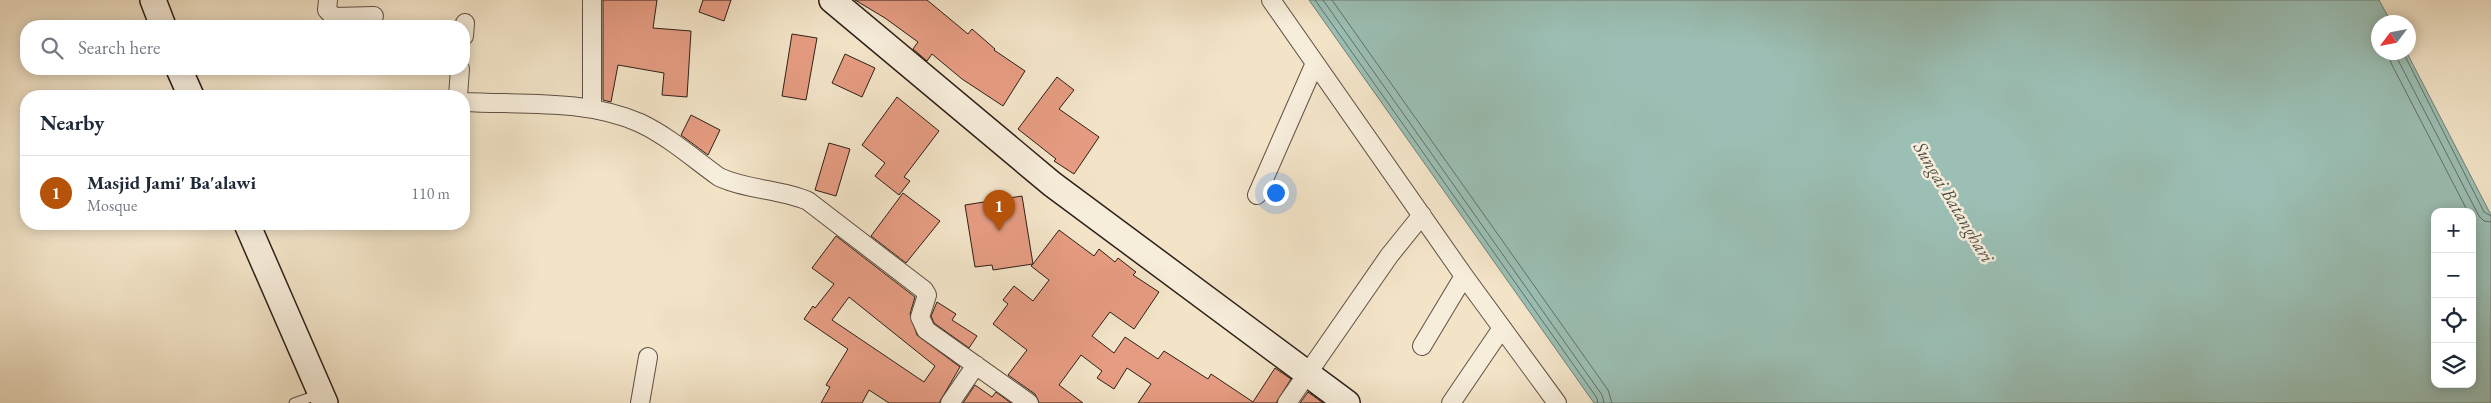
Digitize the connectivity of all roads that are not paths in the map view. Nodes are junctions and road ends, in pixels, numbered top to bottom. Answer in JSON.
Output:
{"nodes":[{"id":1,"x":154,"y":0,"type":"edge"},
{"id":2,"x":328,"y":0,"type":"edge"},
{"id":3,"x":592,"y":0,"type":"edge"},
{"id":4,"x":832,"y":0,"type":"edge"},
{"id":5,"x":1271,"y":0,"type":"edge"},
{"id":6,"x":374,"y":16,"type":"dead end"},
{"id":7,"x":161,"y":20,"type":"edge"},
{"id":8,"x":1315,"y":63,"type":"junction"},
{"id":9,"x":182,"y":75,"type":"edge"},
{"id":10,"x":460,"y":75,"type":"edge"},
{"id":11,"x":188,"y":90,"type":"edge"},
{"id":12,"x":458,"y":90,"type":"edge"},
{"id":13,"x":470,"y":102,"type":"edge"},
{"id":14,"x":592,"y":108,"type":"junction"},
{"id":15,"x":1257,"y":195,"type":"dead end"},
{"id":16,"x":1422,"y":215,"type":"junction"},
{"id":17,"x":249,"y":230,"type":"edge"},
{"id":18,"x":1464,"y":276,"type":"junction"},
{"id":19,"x":1502,"y":328,"type":"junction"},
{"id":20,"x":1422,"y":346,"type":"dead end"},
{"id":21,"x":648,"y":357,"type":"dead end"},
{"id":22,"x":976,"y":365,"type":"junction"},
{"id":23,"x":1307,"y":373,"type":"junction"},
{"id":24,"x":323,"y":398,"type":"edge"},
{"id":25,"x":294,"y":403,"type":"edge"},
{"id":26,"x":640,"y":403,"type":"edge"},
{"id":27,"x":950,"y":403,"type":"edge"},
{"id":28,"x":1029,"y":403,"type":"edge"},
{"id":29,"x":1287,"y":403,"type":"edge"},
{"id":30,"x":1347,"y":403,"type":"edge"},
{"id":31,"x":1451,"y":403,"type":"edge"},
{"id":32,"x":1558,"y":403,"type":"edge"}],
"edges":[{"from":1,"to":7,"type":"street"},
{"from":2,"to":6,"type":"street"},
{"from":3,"to":14,"type":"street"},
{"from":4,"to":23,"type":"street"},
{"from":5,"to":8,"type":"street"},
{"from":8,"to":15,"type":"street"},
{"from":8,"to":16,"type":"street"},
{"from":9,"to":11,"type":"street"},
{"from":10,"to":12,"type":"street"},
{"from":13,"to":14,"type":"street"},
{"from":14,"to":22,"type":"street"},
{"from":16,"to":18,"type":"street"},
{"from":16,"to":23,"type":"street"},
{"from":17,"to":24,"type":"street"},
{"from":18,"to":19,"type":"street"},
{"from":18,"to":20,"type":"street"},
{"from":19,"to":31,"type":"street"},
{"from":19,"to":32,"type":"street"},
{"from":21,"to":26,"type":"street"},
{"from":22,"to":27,"type":"street"},
{"from":22,"to":28,"type":"street"},
{"from":23,"to":29,"type":"street"},
{"from":23,"to":30,"type":"street"},
{"from":24,"to":25,"type":"lane"}]}
